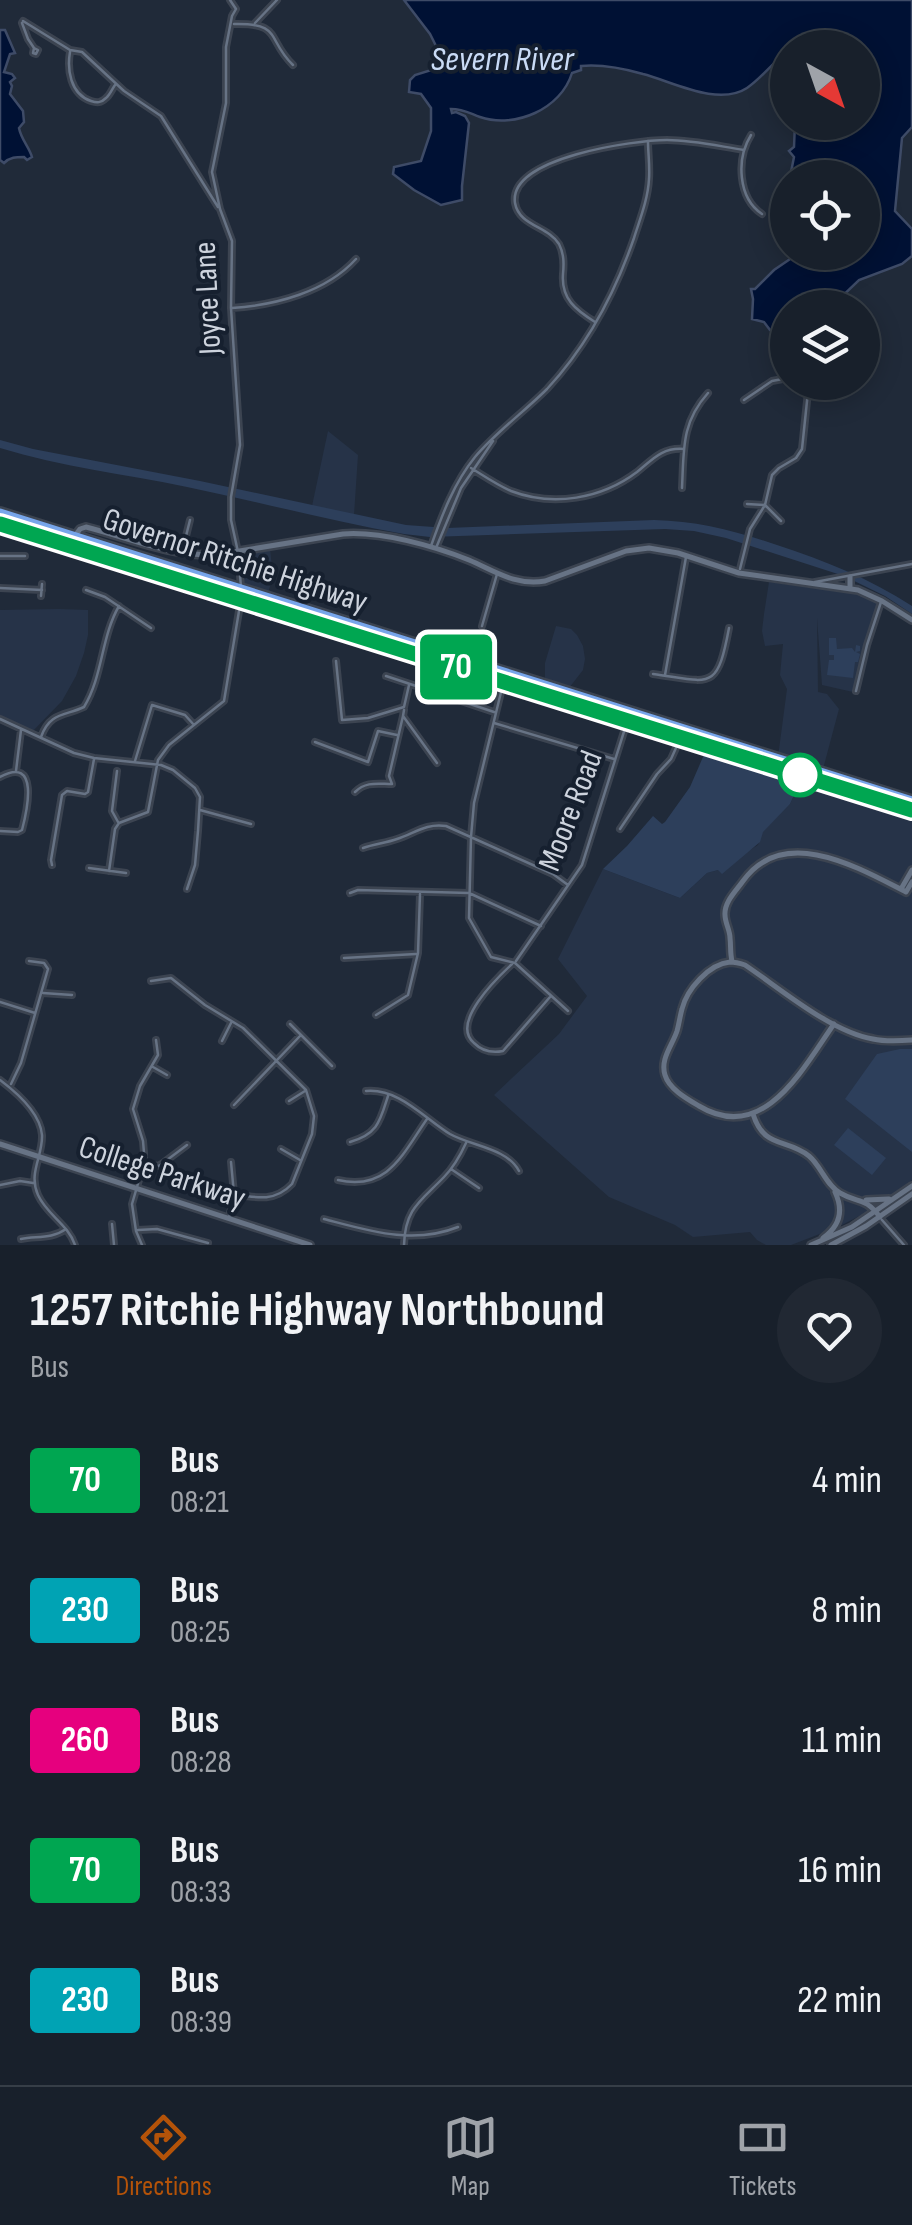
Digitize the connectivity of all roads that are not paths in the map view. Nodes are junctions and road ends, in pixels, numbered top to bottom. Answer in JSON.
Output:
{"nodes":[{"id":1,"x":230,"y":0,"type":"edge"},
{"id":2,"x":277,"y":0,"type":"edge"},
{"id":3,"x":232,"y":24,"type":"junction"},
{"id":4,"x":254,"y":24,"type":"junction"},
{"id":5,"x":34,"y":48,"type":"dead end"},
{"id":6,"x":70,"y":50,"type":"junction"},
{"id":7,"x":293,"y":64,"type":"dead end"},
{"id":8,"x":116,"y":84,"type":"junction"},
{"id":9,"x":751,"y":135,"type":"dead end"},
{"id":10,"x":648,"y":141,"type":"junction"},
{"id":11,"x":744,"y":150,"type":"junction"},
{"id":12,"x":220,"y":209,"type":"junction"},
{"id":13,"x":762,"y":214,"type":"dead end"},
{"id":14,"x":356,"y":259,"type":"dead end"},
{"id":15,"x":231,"y":308,"type":"junction"},
{"id":16,"x":595,"y":322,"type":"junction"},
{"id":17,"x":770,"y":382,"type":"edge"},
{"id":18,"x":708,"y":393,"type":"dead end"},
{"id":19,"x":744,"y":400,"type":"dead end"},
{"id":20,"x":807,"y":400,"type":"edge"},
{"id":21,"x":684,"y":449,"type":"junction"},
{"id":22,"x":471,"y":468,"type":"junction"},
{"id":23,"x":682,"y":488,"type":"dead end"},
{"id":24,"x":746,"y":504,"type":"dead end"},
{"id":25,"x":765,"y":505,"type":"junction"},
{"id":26,"x":0,"y":513,"type":"edge"},
{"id":27,"x":190,"y":520,"type":"dead end"},
{"id":28,"x":781,"y":521,"type":"dead end"},
{"id":29,"x":0,"y":524,"type":"edge"},
{"id":30,"x":74,"y":536,"type":"junction"},
{"id":31,"x":62,"y":542,"type":"junction"},
{"id":32,"x":434,"y":548,"type":"junction"},
{"id":33,"x":238,"y":552,"type":"junction"},
{"id":34,"x":182,"y":554,"type":"junction"},
{"id":35,"x":686,"y":555,"type":"junction"},
{"id":36,"x":0,"y":556,"type":"edge"},
{"id":37,"x":25,"y":556,"type":"dead end"},
{"id":38,"x":912,"y":564,"type":"edge"},
{"id":39,"x":497,"y":573,"type":"junction"},
{"id":40,"x":739,"y":573,"type":"junction"},
{"id":41,"x":850,"y":577,"type":"junction"},
{"id":42,"x":812,"y":583,"type":"junction"},
{"id":43,"x":42,"y":584,"type":"dead end"},
{"id":44,"x":0,"y":588,"type":"edge"},
{"id":45,"x":850,"y":588,"type":"junction"},
{"id":46,"x":42,"y":590,"type":"junction"},
{"id":47,"x":86,"y":590,"type":"dead end"},
{"id":48,"x":241,"y":594,"type":"junction"},
{"id":49,"x":41,"y":596,"type":"dead end"},
{"id":50,"x":882,"y":600,"type":"junction"},
{"id":51,"x":118,"y":606,"type":"junction"},
{"id":52,"x":912,"y":620,"type":"edge"},
{"id":53,"x":482,"y":626,"type":"dead end"},
{"id":54,"x":152,"y":628,"type":"dead end"},
{"id":55,"x":729,"y":628,"type":"dead end"},
{"id":56,"x":440,"y":657,"type":"junction"},
{"id":57,"x":336,"y":661,"type":"dead end"},
{"id":58,"x":652,"y":674,"type":"dead end"},
{"id":59,"x":386,"y":676,"type":"dead end"},
{"id":60,"x":665,"y":676,"type":"junction"},
{"id":61,"x":503,"y":682,"type":"junction"},
{"id":62,"x":410,"y":685,"type":"junction"},
{"id":63,"x":856,"y":692,"type":"dead end"},
{"id":64,"x":404,"y":707,"type":"junction"},
{"id":65,"x":496,"y":712,"type":"junction"},
{"id":66,"x":403,"y":716,"type":"junction"},
{"id":67,"x":0,"y":720,"type":"edge"},
{"id":68,"x":628,"y":720,"type":"junction"},
{"id":69,"x":494,"y":723,"type":"junction"},
{"id":70,"x":194,"y":725,"type":"junction"},
{"id":71,"x":664,"y":728,"type":"junction"},
{"id":72,"x":21,"y":730,"type":"junction"},
{"id":73,"x":398,"y":736,"type":"junction"},
{"id":74,"x":41,"y":738,"type":"junction"},
{"id":75,"x":681,"y":738,"type":"junction"},
{"id":76,"x":315,"y":742,"type":"dead end"},
{"id":77,"x":94,"y":758,"type":"junction"},
{"id":78,"x":616,"y":760,"type":"junction"},
{"id":79,"x":134,"y":762,"type":"junction"},
{"id":80,"x":436,"y":763,"type":"dead end"},
{"id":81,"x":157,"y":764,"type":"junction"},
{"id":82,"x":116,"y":770,"type":"dead end"},
{"id":83,"x":16,"y":773,"type":"junction"},
{"id":84,"x":0,"y":777,"type":"edge"},
{"id":85,"x":355,"y":792,"type":"dead end"},
{"id":86,"x":912,"y":801,"type":"edge"},
{"id":87,"x":199,"y":810,"type":"junction"},
{"id":88,"x":912,"y":810,"type":"edge"},
{"id":89,"x":119,"y":823,"type":"junction"},
{"id":90,"x":251,"y":824,"type":"dead end"},
{"id":91,"x":620,"y":829,"type":"dead end"},
{"id":92,"x":0,"y":831,"type":"edge"},
{"id":93,"x":471,"y":837,"type":"junction"},
{"id":94,"x":363,"y":848,"type":"dead end"},
{"id":95,"x":52,"y":865,"type":"dead end"},
{"id":96,"x":89,"y":868,"type":"dead end"},
{"id":97,"x":912,"y":870,"type":"edge"},
{"id":98,"x":109,"y":871,"type":"junction"},
{"id":99,"x":126,"y":873,"type":"dead end"},
{"id":100,"x":912,"y":882,"type":"edge"},
{"id":101,"x":569,"y":886,"type":"junction"},
{"id":102,"x":187,"y":889,"type":"dead end"},
{"id":103,"x":904,"y":890,"type":"junction"},
{"id":104,"x":420,"y":892,"type":"junction"},
{"id":105,"x":350,"y":893,"type":"dead end"},
{"id":106,"x":469,"y":893,"type":"junction"},
{"id":107,"x":542,"y":926,"type":"junction"},
{"id":108,"x":418,"y":954,"type":"junction"},
{"id":109,"x":344,"y":958,"type":"dead end"},
{"id":110,"x":30,"y":961,"type":"dead end"},
{"id":111,"x":514,"y":962,"type":"junction"},
{"id":112,"x":732,"y":962,"type":"junction"},
{"id":113,"x":150,"y":981,"type":"dead end"},
{"id":114,"x":42,"y":994,"type":"junction"},
{"id":115,"x":72,"y":995,"type":"dead end"},
{"id":116,"x":551,"y":996,"type":"junction"},
{"id":117,"x":0,"y":1002,"type":"edge"},
{"id":118,"x":568,"y":1012,"type":"dead end"},
{"id":119,"x":36,"y":1013,"type":"junction"},
{"id":120,"x":376,"y":1015,"type":"dead end"},
{"id":121,"x":232,"y":1022,"type":"junction"},
{"id":122,"x":290,"y":1024,"type":"dead end"},
{"id":123,"x":834,"y":1024,"type":"junction"},
{"id":124,"x":300,"y":1036,"type":"junction"},
{"id":125,"x":156,"y":1040,"type":"dead end"},
{"id":126,"x":912,"y":1040,"type":"edge"},
{"id":127,"x":222,"y":1041,"type":"dead end"},
{"id":128,"x":276,"y":1060,"type":"junction"},
{"id":129,"x":152,"y":1066,"type":"junction"},
{"id":130,"x":332,"y":1066,"type":"dead end"},
{"id":131,"x":168,"y":1075,"type":"dead end"},
{"id":132,"x":0,"y":1080,"type":"edge"},
{"id":133,"x":9,"y":1086,"type":"junction"},
{"id":134,"x":306,"y":1090,"type":"junction"},
{"id":135,"x":366,"y":1091,"type":"dead end"},
{"id":136,"x":388,"y":1094,"type":"junction"},
{"id":137,"x":289,"y":1101,"type":"dead end"},
{"id":138,"x":234,"y":1105,"type":"dead end"},
{"id":139,"x":753,"y":1114,"type":"junction"},
{"id":140,"x":428,"y":1118,"type":"junction"},
{"id":141,"x":350,"y":1142,"type":"dead end"},
{"id":142,"x":467,"y":1142,"type":"junction"},
{"id":143,"x":0,"y":1144,"type":"edge"},
{"id":144,"x":187,"y":1145,"type":"dead end"},
{"id":145,"x":281,"y":1149,"type":"dead end"},
{"id":146,"x":37,"y":1156,"type":"junction"},
{"id":147,"x":301,"y":1161,"type":"junction"},
{"id":148,"x":231,"y":1162,"type":"dead end"},
{"id":149,"x":144,"y":1163,"type":"junction"},
{"id":150,"x":452,"y":1169,"type":"junction"},
{"id":151,"x":518,"y":1171,"type":"dead end"},
{"id":152,"x":338,"y":1180,"type":"dead end"},
{"id":153,"x":34,"y":1184,"type":"junction"},
{"id":154,"x":0,"y":1185,"type":"edge"},
{"id":155,"x":912,"y":1186,"type":"edge"},
{"id":156,"x":136,"y":1188,"type":"junction"},
{"id":157,"x":479,"y":1188,"type":"dead end"},
{"id":158,"x":834,"y":1189,"type":"junction"},
{"id":159,"x":234,"y":1194,"type":"junction"},
{"id":160,"x":912,"y":1194,"type":"edge"},
{"id":161,"x":900,"y":1195,"type":"junction"},
{"id":162,"x":863,"y":1200,"type":"junction"},
{"id":163,"x":878,"y":1215,"type":"junction"},
{"id":164,"x":228,"y":1219,"type":"junction"},
{"id":165,"x":324,"y":1219,"type":"dead end"},
{"id":166,"x":112,"y":1224,"type":"dead end"},
{"id":167,"x":458,"y":1227,"type":"dead end"},
{"id":168,"x":68,"y":1228,"type":"junction"},
{"id":169,"x":136,"y":1230,"type":"junction"},
{"id":170,"x":404,"y":1238,"type":"junction"},
{"id":171,"x":21,"y":1239,"type":"dead end"},
{"id":172,"x":208,"y":1243,"type":"edge"},
{"id":173,"x":74,"y":1245,"type":"edge"},
{"id":174,"x":114,"y":1245,"type":"edge"},
{"id":175,"x":142,"y":1245,"type":"edge"},
{"id":176,"x":310,"y":1245,"type":"edge"},
{"id":177,"x":404,"y":1245,"type":"edge"},
{"id":178,"x":812,"y":1245,"type":"edge"},
{"id":179,"x":832,"y":1245,"type":"edge"},
{"id":180,"x":904,"y":1245,"type":"edge"}],
"edges":[{"from":1,"to":3,"type":"street","name":"Joyce Lane"},
{"from":2,"to":4,"type":"street"},
{"from":3,"to":4,"type":"street"},
{"from":3,"to":12,"type":"street","name":"Joyce Lane"},
{"from":4,"to":7,"type":"street"},
{"from":5,"to":6,"type":"street"},
{"from":6,"to":8,"type":"street"},
{"from":6,"to":8,"type":"street"},
{"from":8,"to":12,"type":"street"},
{"from":9,"to":11,"type":"street"},
{"from":10,"to":11,"type":"street"},
{"from":10,"to":16,"type":"street"},
{"from":10,"to":16,"type":"street"},
{"from":11,"to":13,"type":"street"},
{"from":12,"to":15,"type":"street","name":"Joyce Lane"},
{"from":14,"to":15,"type":"street"},
{"from":15,"to":33,"type":"street","name":"Joyce Lane"},
{"from":16,"to":22,"type":"street"},
{"from":17,"to":19,"type":"street"},
{"from":18,"to":21,"type":"street"},
{"from":20,"to":25,"type":"street"},
{"from":21,"to":22,"type":"street"},
{"from":21,"to":23,"type":"street"},
{"from":22,"to":32,"type":"street"},
{"from":24,"to":25,"type":"street"},
{"from":25,"to":28,"type":"street"},
{"from":25,"to":40,"type":"street"},
{"from":26,"to":30,"type":"highway","name":"Governor Ritchie Highway"},
{"from":27,"to":34,"type":"street"},
{"from":29,"to":31,"type":"highway","name":"Governor Ritchie Highway"},
{"from":30,"to":31,"type":"highway"},
{"from":30,"to":34,"type":"street"},
{"from":30,"to":48,"type":"highway","name":"Governor Ritchie Highway"},
{"from":31,"to":48,"type":"highway","name":"Governor Ritchie Highway"},
{"from":32,"to":33,"type":"street"},
{"from":32,"to":39,"type":"street"},
{"from":33,"to":34,"type":"street"},
{"from":33,"to":48,"type":"street","name":"Joyce Lane"},
{"from":35,"to":39,"type":"street"},
{"from":35,"to":40,"type":"street"},
{"from":35,"to":60,"type":"street"},
{"from":36,"to":37,"type":"street"},
{"from":38,"to":41,"type":"street"},
{"from":39,"to":53,"type":"street"},
{"from":40,"to":42,"type":"street"},
{"from":41,"to":42,"type":"street"},
{"from":41,"to":45,"type":"street"},
{"from":42,"to":45,"type":"street"},
{"from":43,"to":46,"type":"street"},
{"from":44,"to":46,"type":"street"},
{"from":45,"to":50,"type":"street"},
{"from":46,"to":49,"type":"street"},
{"from":47,"to":51,"type":"street"},
{"from":48,"to":56,"type":"highway","name":"Governor Ritchie Highway"},
{"from":48,"to":56,"type":"highway","name":"Governor Ritchie Highway"},
{"from":48,"to":70,"type":"street","name":"Joyce Lane"},
{"from":50,"to":52,"type":"street"},
{"from":50,"to":63,"type":"street"},
{"from":51,"to":54,"type":"street"},
{"from":51,"to":74,"type":"street"},
{"from":55,"to":60,"type":"street"},
{"from":56,"to":61,"type":"highway","name":"Governor Ritchie Highway"},
{"from":56,"to":71,"type":"highway","name":"Governor Ritchie Highway"},
{"from":57,"to":64,"type":"street"},
{"from":58,"to":60,"type":"street"},
{"from":59,"to":62,"type":"street"},
{"from":61,"to":65,"type":"street"},
{"from":61,"to":68,"type":"highway","name":"Governor Ritchie Highway"},
{"from":62,"to":64,"type":"street"},
{"from":62,"to":65,"type":"street"},
{"from":64,"to":66,"type":"street"},
{"from":65,"to":69,"type":"street"},
{"from":66,"to":73,"type":"street"},
{"from":66,"to":80,"type":"street"},
{"from":67,"to":72,"type":"street"},
{"from":68,"to":71,"type":"highway","name":"Governor Ritchie Highway"},
{"from":68,"to":78,"type":"street","name":"Moore Road"},
{"from":69,"to":78,"type":"street"},
{"from":69,"to":93,"type":"street"},
{"from":70,"to":79,"type":"street"},
{"from":70,"to":81,"type":"street","name":"Joyce Lane"},
{"from":71,"to":75,"type":"highway","name":"Governor Ritchie Highway"},
{"from":71,"to":86,"type":"highway","name":"Governor Ritchie Highway"},
{"from":72,"to":74,"type":"street"},
{"from":72,"to":83,"type":"street"},
{"from":73,"to":76,"type":"street"},
{"from":73,"to":85,"type":"street"},
{"from":74,"to":77,"type":"street"},
{"from":75,"to":88,"type":"highway","name":"Governor Ritchie Highway"},
{"from":75,"to":91,"type":"street"},
{"from":77,"to":79,"type":"street"},
{"from":77,"to":95,"type":"street"},
{"from":78,"to":101,"type":"street","name":"Moore Road"},
{"from":79,"to":81,"type":"street"},
{"from":81,"to":87,"type":"street"},
{"from":81,"to":89,"type":"street"},
{"from":82,"to":89,"type":"street"},
{"from":83,"to":84,"type":"street"},
{"from":83,"to":92,"type":"street"},
{"from":87,"to":90,"type":"street"},
{"from":87,"to":102,"type":"street"},
{"from":89,"to":98,"type":"street"},
{"from":93,"to":94,"type":"street"},
{"from":93,"to":101,"type":"street"},
{"from":93,"to":106,"type":"street"},
{"from":96,"to":98,"type":"street"},
{"from":97,"to":103,"type":"street"},
{"from":98,"to":99,"type":"street"},
{"from":100,"to":103,"type":"street"},
{"from":101,"to":107,"type":"street","name":"Moore Road"},
{"from":103,"to":112,"type":"street"},
{"from":104,"to":105,"type":"street"},
{"from":104,"to":106,"type":"street"},
{"from":104,"to":108,"type":"street"},
{"from":106,"to":107,"type":"street"},
{"from":106,"to":111,"type":"street"},
{"from":107,"to":111,"type":"street","name":"Moore Road"},
{"from":108,"to":109,"type":"street"},
{"from":108,"to":120,"type":"street"},
{"from":110,"to":114,"type":"street"},
{"from":111,"to":116,"type":"street"},
{"from":111,"to":116,"type":"street","name":"Moore Road"},
{"from":112,"to":123,"type":"street"},
{"from":112,"to":139,"type":"street"},
{"from":113,"to":121,"type":"street"},
{"from":114,"to":115,"type":"street"},
{"from":114,"to":119,"type":"street"},
{"from":116,"to":118,"type":"street"},
{"from":117,"to":119,"type":"street"},
{"from":119,"to":133,"type":"street"},
{"from":121,"to":127,"type":"street"},
{"from":121,"to":128,"type":"street"},
{"from":122,"to":124,"type":"street"},
{"from":123,"to":126,"type":"street"},
{"from":123,"to":139,"type":"street"},
{"from":124,"to":128,"type":"street"},
{"from":124,"to":130,"type":"street"},
{"from":125,"to":129,"type":"street"},
{"from":128,"to":134,"type":"street"},
{"from":128,"to":138,"type":"street"},
{"from":129,"to":131,"type":"street"},
{"from":129,"to":149,"type":"street"},
{"from":132,"to":133,"type":"street"},
{"from":133,"to":146,"type":"street"},
{"from":134,"to":137,"type":"street"},
{"from":134,"to":147,"type":"street"},
{"from":135,"to":136,"type":"street"},
{"from":136,"to":140,"type":"street"},
{"from":136,"to":141,"type":"street"},
{"from":139,"to":158,"type":"street"},
{"from":140,"to":142,"type":"street"},
{"from":140,"to":152,"type":"street"},
{"from":142,"to":150,"type":"street"},
{"from":142,"to":151,"type":"street"},
{"from":143,"to":146,"type":"street","name":"College Parkway"},
{"from":144,"to":149,"type":"street"},
{"from":145,"to":147,"type":"street"},
{"from":146,"to":153,"type":"street"},
{"from":146,"to":156,"type":"street","name":"College Parkway"},
{"from":147,"to":159,"type":"street"},
{"from":148,"to":159,"type":"street"},
{"from":149,"to":156,"type":"street"},
{"from":150,"to":157,"type":"street"},
{"from":150,"to":170,"type":"street"},
{"from":153,"to":154,"type":"street"},
{"from":153,"to":168,"type":"street"},
{"from":155,"to":161,"type":"street"},
{"from":156,"to":164,"type":"street","name":"College Parkway"},
{"from":156,"to":169,"type":"street"},
{"from":158,"to":162,"type":"street"},
{"from":158,"to":178,"type":"street"},
{"from":159,"to":164,"type":"street"},
{"from":160,"to":163,"type":"street"},
{"from":161,"to":162,"type":"street"},
{"from":161,"to":163,"type":"street"},
{"from":162,"to":163,"type":"street"},
{"from":163,"to":178,"type":"street"},
{"from":163,"to":179,"type":"street"},
{"from":163,"to":180,"type":"street"},
{"from":164,"to":176,"type":"street","name":"College Parkway"},
{"from":165,"to":170,"type":"street"},
{"from":166,"to":174,"type":"street"},
{"from":167,"to":170,"type":"street"},
{"from":168,"to":171,"type":"street"},
{"from":168,"to":173,"type":"street"},
{"from":169,"to":172,"type":"street"},
{"from":169,"to":175,"type":"street"},
{"from":170,"to":177,"type":"street"}]}
